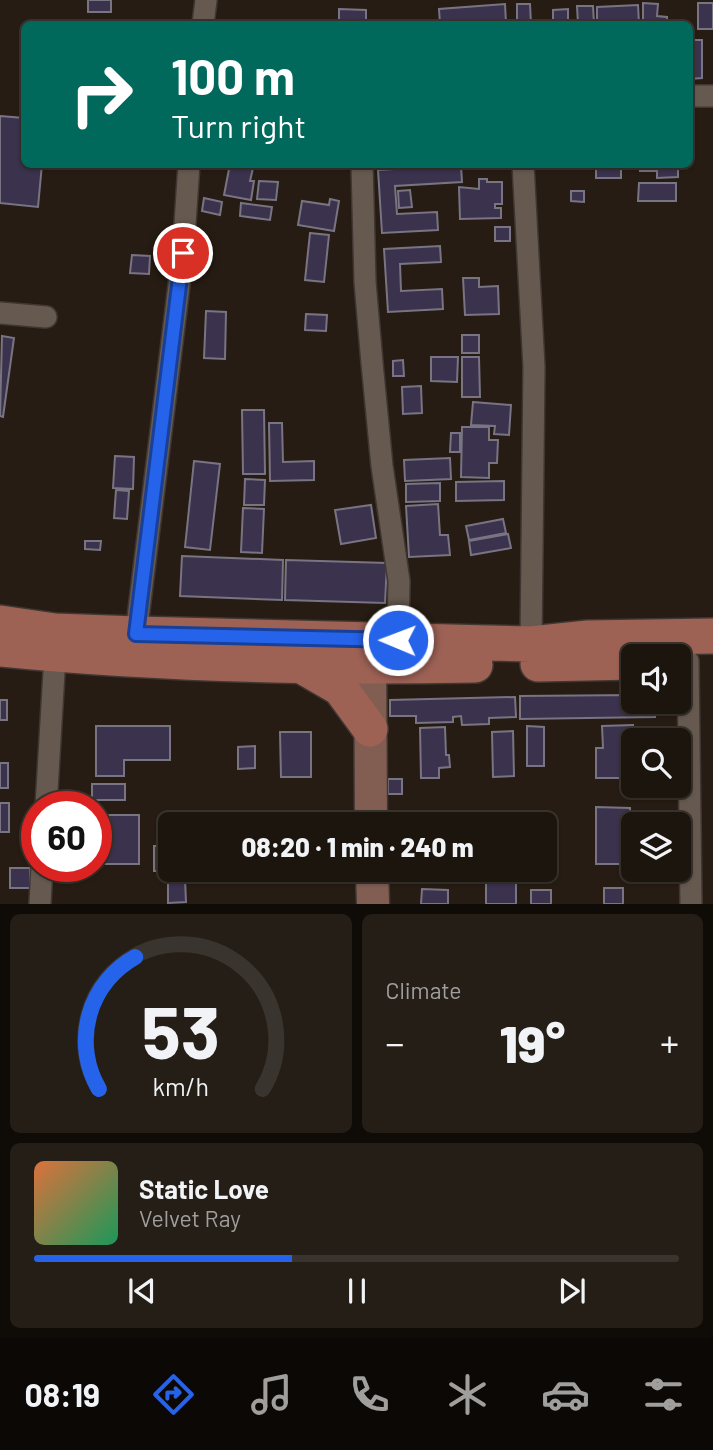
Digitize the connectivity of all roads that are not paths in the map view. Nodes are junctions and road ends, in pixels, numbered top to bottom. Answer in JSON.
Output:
{"nodes":[{"id":1,"x":206,"y":0,"type":"edge"},
{"id":2,"x":203,"y":21,"type":"edge"},
{"id":3,"x":693,"y":96,"type":"edge"},
{"id":4,"x":713,"y":96,"type":"edge"},
{"id":5,"x":189,"y":168,"type":"edge"},
{"id":6,"x":362,"y":168,"type":"edge"},
{"id":7,"x":523,"y":168,"type":"edge"},
{"id":8,"x":0,"y":313,"type":"edge"},
{"id":9,"x":46,"y":317,"type":"dead end"},
{"id":10,"x":0,"y":623,"type":"edge"},
{"id":11,"x":136,"y":634,"type":"junction"},
{"id":12,"x":713,"y":636,"type":"edge"},
{"id":13,"x":531,"y":644,"type":"junction"},
{"id":14,"x":0,"y":649,"type":"edge"},
{"id":15,"x":379,"y":649,"type":"junction"},
{"id":16,"x":55,"y":655,"type":"junction"},
{"id":17,"x":621,"y":661,"type":"edge"},
{"id":18,"x":693,"y":661,"type":"edge"},
{"id":19,"x":299,"y":664,"type":"junction"},
{"id":20,"x":370,"y":729,"type":"junction"},
{"id":21,"x":47,"y":791,"type":"edge"},
{"id":22,"x":371,"y":812,"type":"edge"},
{"id":23,"x":41,"y":882,"type":"edge"},
{"id":24,"x":372,"y":882,"type":"edge"},
{"id":25,"x":40,"y":904,"type":"edge"},
{"id":26,"x":373,"y":904,"type":"edge"},
{"id":27,"x":691,"y":904,"type":"edge"}],
"edges":[{"from":1,"to":2,"type":"street"},
{"from":3,"to":4,"type":"street"},
{"from":5,"to":11,"type":"street"},
{"from":6,"to":15,"type":"street"},
{"from":7,"to":13,"type":"street"},
{"from":8,"to":9,"type":"street"},
{"from":10,"to":11,"type":"main road"},
{"from":11,"to":15,"type":"main road"},
{"from":12,"to":13,"type":"main road"},
{"from":13,"to":15,"type":"main road"},
{"from":14,"to":16,"type":"main road"},
{"from":15,"to":17,"type":"main road"},
{"from":15,"to":19,"type":"main road"},
{"from":15,"to":20,"type":"street"},
{"from":16,"to":19,"type":"main road"},
{"from":16,"to":21,"type":"street"},
{"from":18,"to":27,"type":"street"},
{"from":19,"to":20,"type":"main road"},
{"from":20,"to":22,"type":"street"},
{"from":23,"to":25,"type":"street"},
{"from":24,"to":26,"type":"street"}]}
